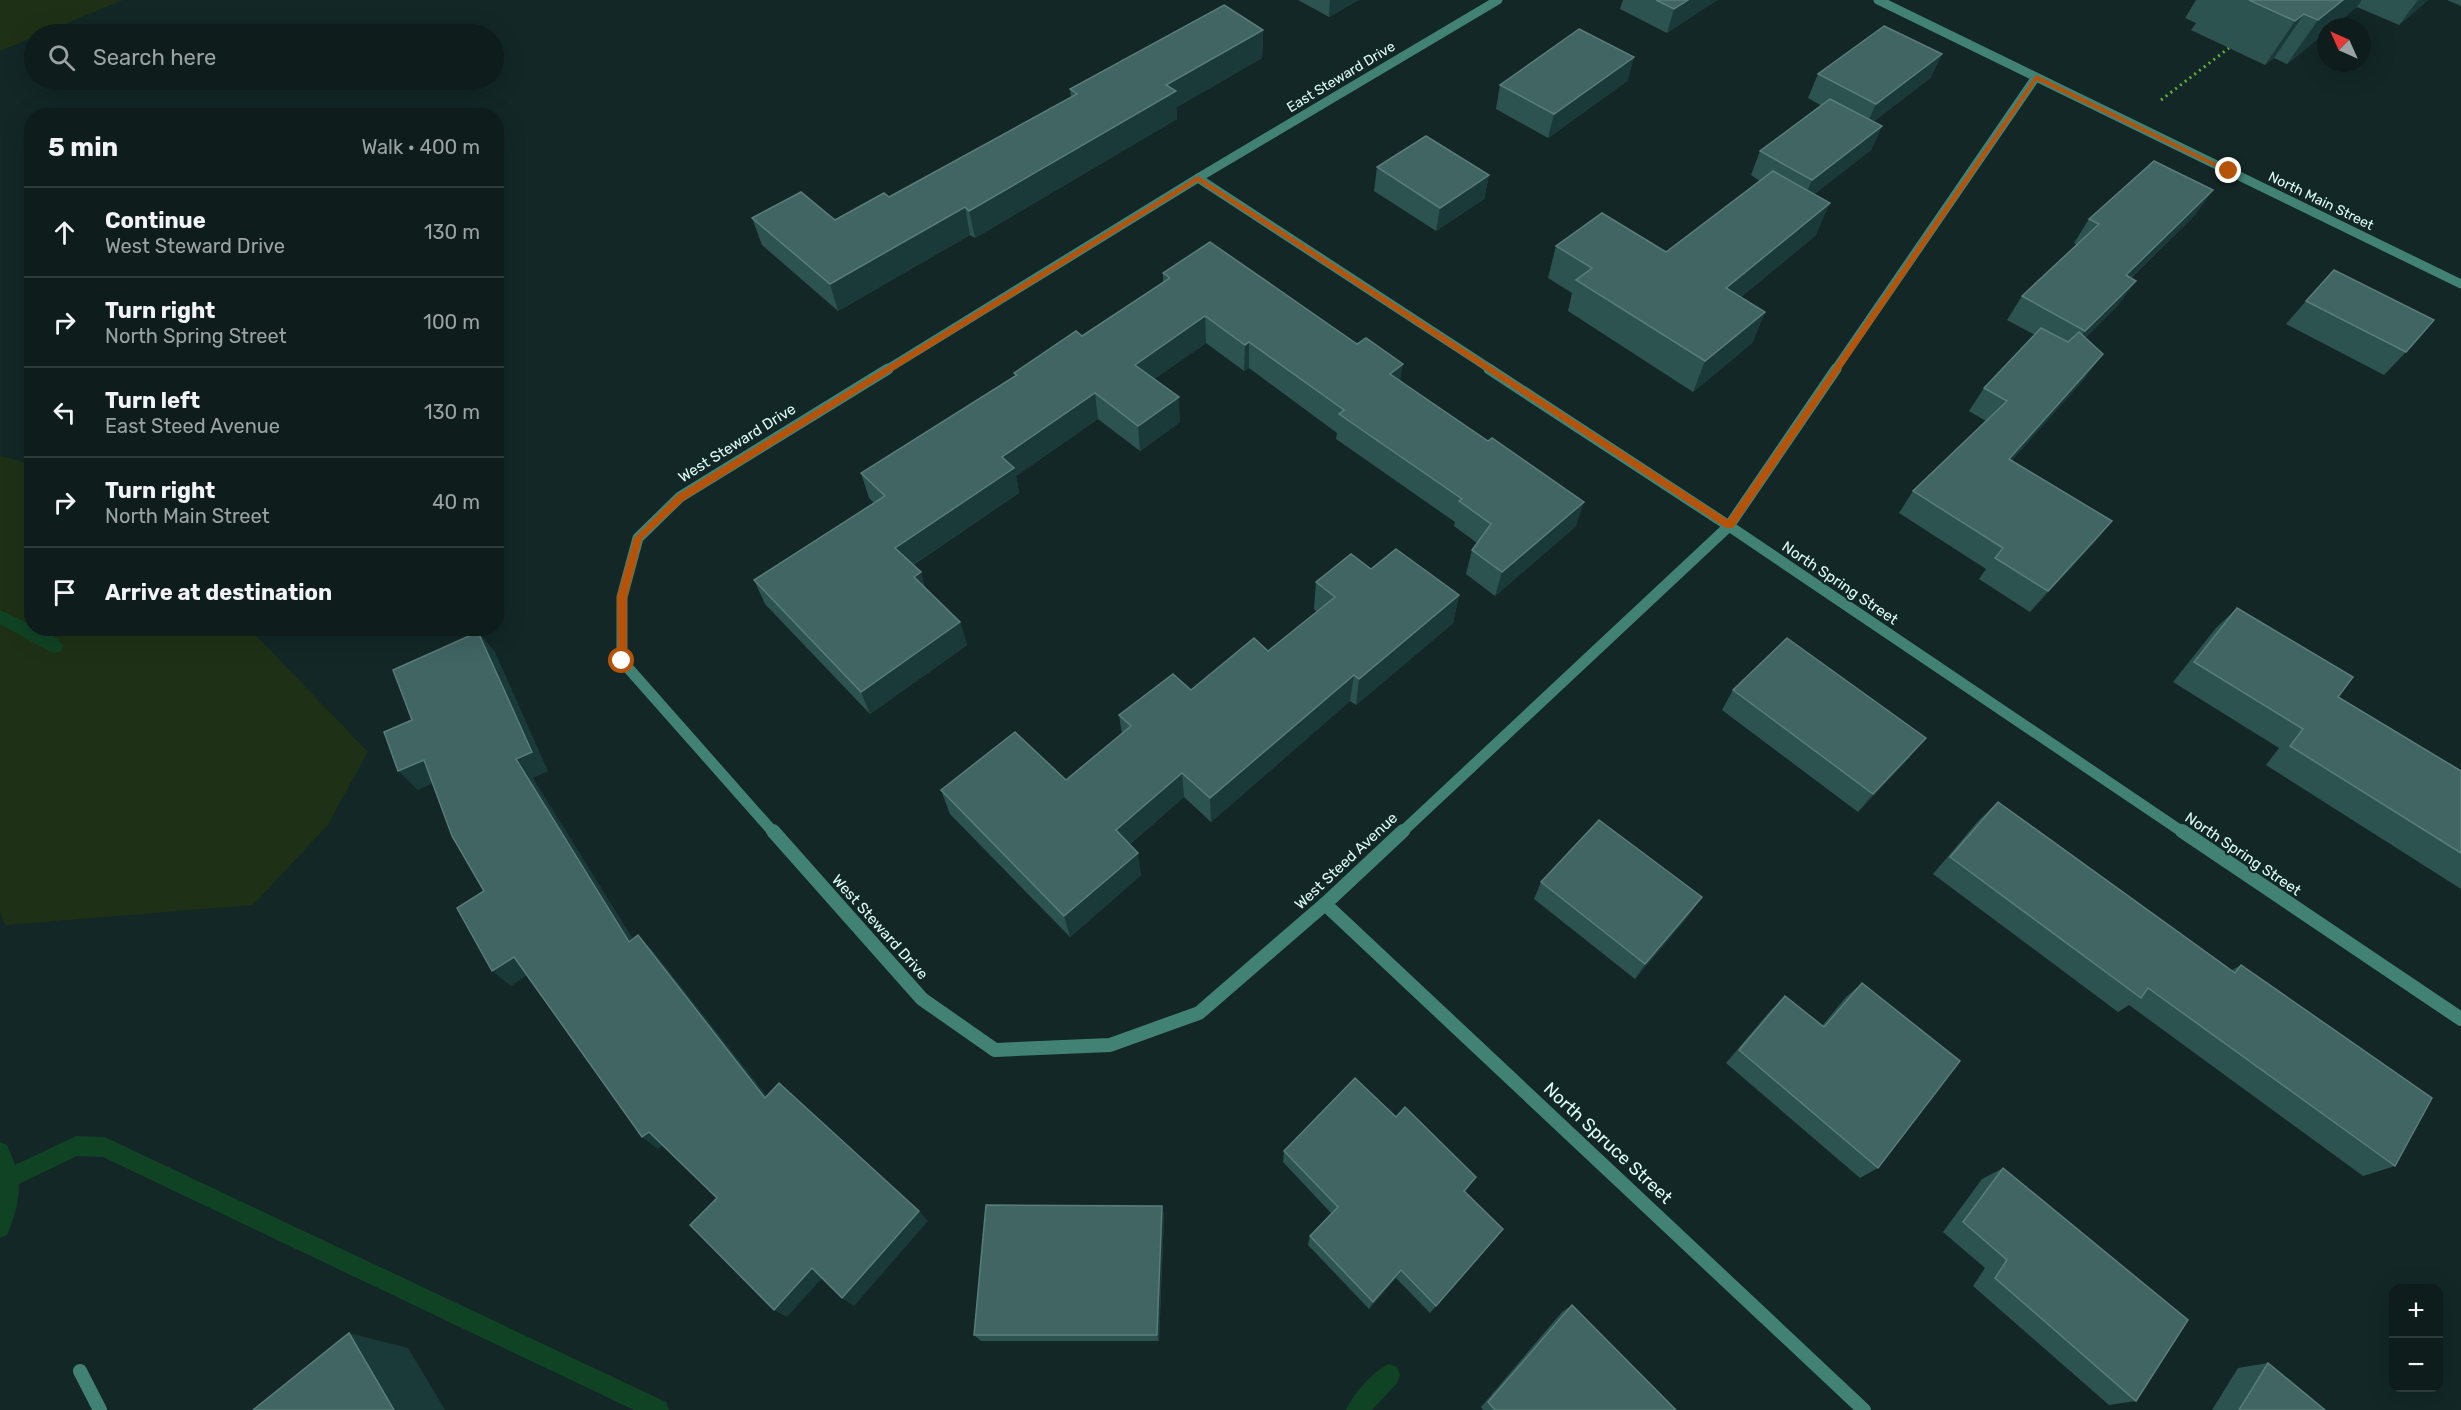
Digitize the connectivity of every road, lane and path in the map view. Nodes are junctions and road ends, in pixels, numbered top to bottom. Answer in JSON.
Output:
{"nodes":[{"id":1,"x":1498,"y":0,"type":"edge"},
{"id":2,"x":1878,"y":0,"type":"edge"},
{"id":3,"x":2229,"y":48,"type":"dead end"},
{"id":4,"x":2036,"y":77,"type":"junction"},
{"id":5,"x":2156,"y":104,"type":"dead end"},
{"id":6,"x":1198,"y":178,"type":"junction"},
{"id":7,"x":2461,"y":284,"type":"edge"},
{"id":8,"x":1730,"y":526,"type":"junction"},
{"id":9,"x":1325,"y":904,"type":"junction"},
{"id":10,"x":922,"y":999,"type":"joint"},
{"id":11,"x":2461,"y":1019,"type":"edge"},
{"id":12,"x":80,"y":1371,"type":"dead end"},
{"id":13,"x":100,"y":1410,"type":"edge"},
{"id":14,"x":1864,"y":1410,"type":"edge"}],
"edges":[{"from":1,"to":6,"type":"street","name":"East Steward Drive"},
{"from":2,"to":4,"type":"street","name":"North Main Street"},
{"from":3,"to":5,"type":"path"},
{"from":4,"to":7,"type":"street","name":"North Main Street"},
{"from":4,"to":8,"type":"street","name":"West Steed Avenue"},
{"from":6,"to":8,"type":"street","name":"North Spring Street"},
{"from":6,"to":10,"type":"street","name":"West Steward Drive"},
{"from":8,"to":9,"type":"street","name":"West Steed Avenue"},
{"from":8,"to":11,"type":"street","name":"North Spring Street"},
{"from":9,"to":10,"type":"street","name":"West Steed Avenue"},
{"from":9,"to":14,"type":"street","name":"North Spruce Street"},
{"from":12,"to":13,"type":"street"}]}
